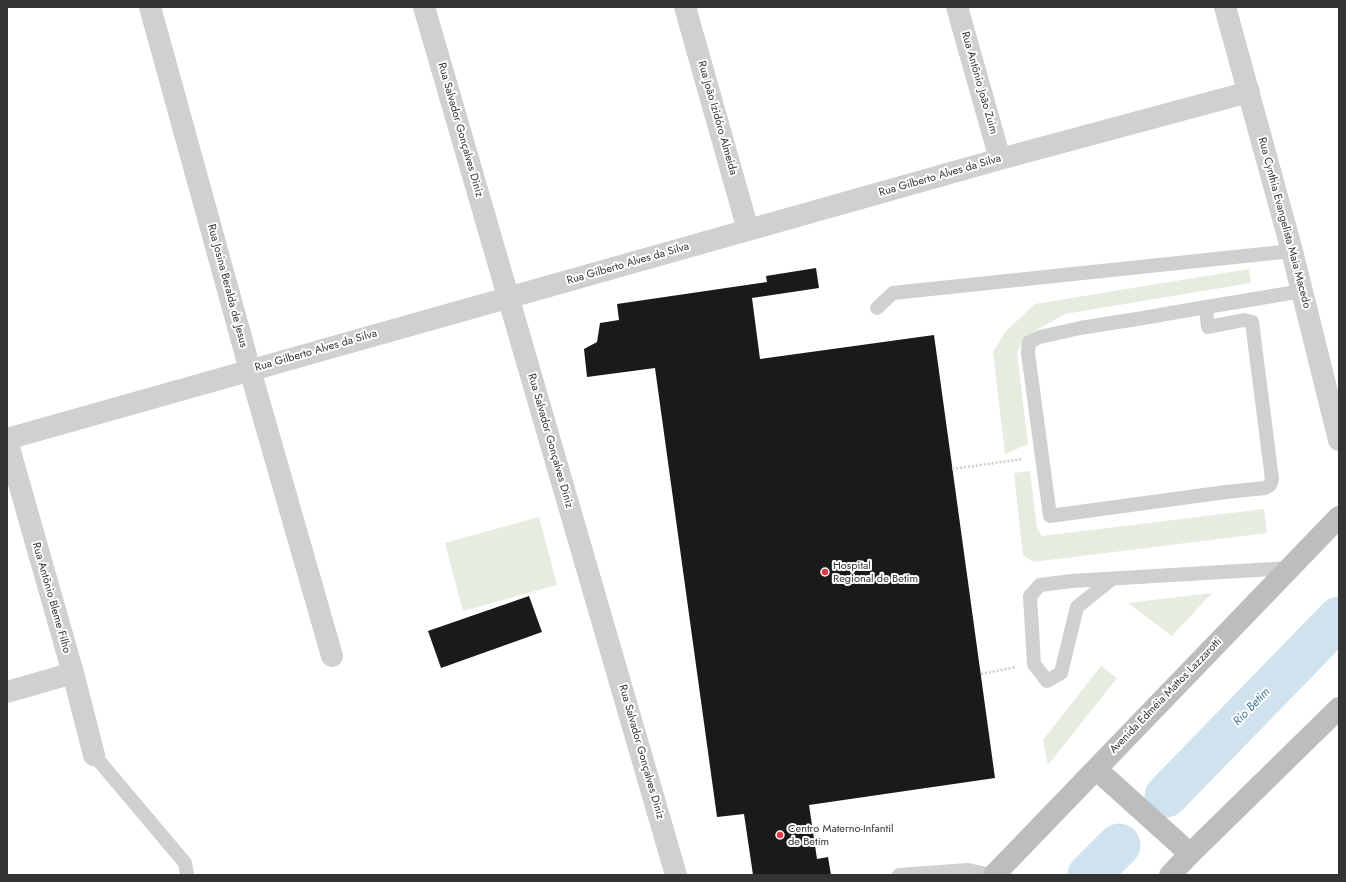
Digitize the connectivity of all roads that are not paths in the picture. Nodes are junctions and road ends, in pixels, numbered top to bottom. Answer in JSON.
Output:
{"nodes":[{"id":1,"x":150,"y":7,"type":"edge"},
{"id":2,"x":424,"y":7,"type":"edge"},
{"id":3,"x":685,"y":7,"type":"edge"},
{"id":4,"x":957,"y":7,"type":"edge"},
{"id":5,"x":1225,"y":7,"type":"edge"},
{"id":6,"x":1249,"y":92,"type":"junction"},
{"id":7,"x":1000,"y":159,"type":"junction"},
{"id":8,"x":748,"y":230,"type":"junction"},
{"id":9,"x":1292,"y":251,"type":"junction"},
{"id":10,"x":1302,"y":291,"type":"junction"},
{"id":11,"x":508,"y":297,"type":"junction"},
{"id":12,"x":1206,"y":307,"type":"junction"},
{"id":13,"x":877,"y":308,"type":"dead end"},
{"id":14,"x":250,"y":370,"type":"junction"},
{"id":15,"x":7,"y":440,"type":"edge"},
{"id":16,"x":1339,"y":440,"type":"edge"},
{"id":17,"x":1339,"y":517,"type":"edge"},
{"id":18,"x":1290,"y":568,"type":"junction"},
{"id":19,"x":1112,"y":579,"type":"junction"},
{"id":20,"x":332,"y":656,"type":"dead end"},
{"id":21,"x":72,"y":673,"type":"junction"},
{"id":22,"x":7,"y":692,"type":"edge"},
{"id":23,"x":1339,"y":708,"type":"edge"},
{"id":24,"x":94,"y":755,"type":"joint"},
{"id":25,"x":1096,"y":769,"type":"junction"},
{"id":26,"x":1184,"y":848,"type":"junction"},
{"id":27,"x":187,"y":875,"type":"edge"},
{"id":28,"x":676,"y":875,"type":"edge"},
{"id":29,"x":899,"y":875,"type":"edge"},
{"id":30,"x":993,"y":875,"type":"edge"},
{"id":31,"x":1170,"y":875,"type":"edge"}],
"edges":[{"from":1,"to":14,"type":"street","name":"Rua Josina Beralda de Jesus"},
{"from":2,"to":11,"type":"street","name":"Rua Salvador Gonçalves Diniz"},
{"from":3,"to":8,"type":"street","name":"Rua João Izidóro Almeida"},
{"from":4,"to":7,"type":"street","name":"Rua Antônio João Zuim"},
{"from":5,"to":6,"type":"street","name":"Rua Cynthia Evangelista Maia Macedo"},
{"from":6,"to":7,"type":"street","name":"Rua Gilberto Alves da Silva"},
{"from":6,"to":9,"type":"street","name":"Rua Cynthia Evangelista Maia Macedo"},
{"from":7,"to":8,"type":"street","name":"Rua Gilberto Alves da Silva"},
{"from":8,"to":11,"type":"street","name":"Rua Gilberto Alves da Silva"},
{"from":9,"to":10,"type":"street","name":"Rua Cynthia Evangelista Maia Macedo"},
{"from":9,"to":13,"type":"lane"},
{"from":10,"to":12,"type":"lane"},
{"from":10,"to":16,"type":"street","name":"Rua Cynthia Evangelista Maia Macedo"},
{"from":11,"to":14,"type":"street","name":"Rua Gilberto Alves da Silva"},
{"from":11,"to":28,"type":"street","name":"Rua Salvador Gonçalves Diniz"},
{"from":12,"to":12,"type":"lane"},
{"from":14,"to":15,"type":"street","name":"Rua Gilberto Alves da Silva"},
{"from":14,"to":20,"type":"street","name":"Rua Josina Beralda de Jesus"},
{"from":15,"to":21,"type":"street","name":"Rua Antônio Bleme Filho"},
{"from":17,"to":18,"type":"main road","name":"Avenida Edméia Mattos Lazzarotti"},
{"from":18,"to":19,"type":"lane"},
{"from":18,"to":25,"type":"main road","name":"Avenida Edméia Mattos Lazzarotti"},
{"from":19,"to":19,"type":"lane"},
{"from":21,"to":22,"type":"street"},
{"from":21,"to":24,"type":"street","name":"Rua Antônio Bleme Filho"},
{"from":23,"to":26,"type":"main road"},
{"from":24,"to":27,"type":"lane"},
{"from":25,"to":26,"type":"main road"},
{"from":25,"to":30,"type":"main road","name":"Avenida Edméia Mattos Lazzarotti"},
{"from":26,"to":31,"type":"main road"},
{"from":29,"to":30,"type":"lane"}]}
